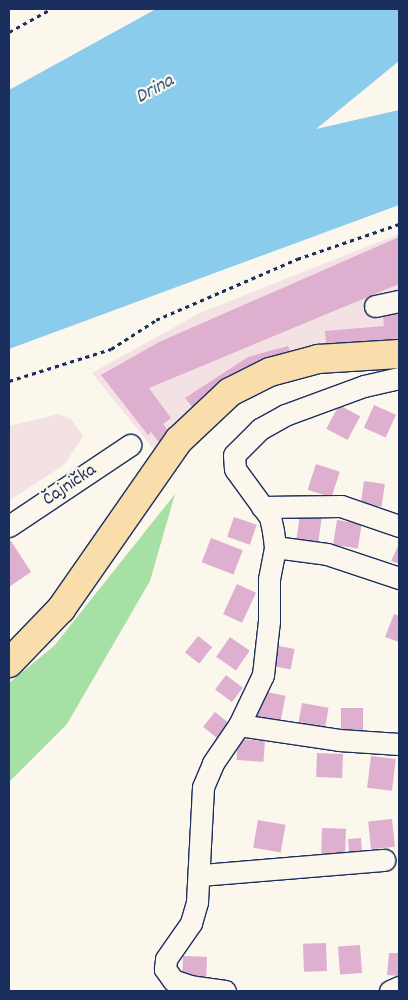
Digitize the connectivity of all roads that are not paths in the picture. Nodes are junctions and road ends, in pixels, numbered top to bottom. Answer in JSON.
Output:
{"nodes":[{"id":1,"x":399,"y":301,"type":"edge"},
{"id":2,"x":375,"y":306,"type":"dead end"},
{"id":3,"x":399,"y":354,"type":"edge"},
{"id":4,"x":399,"y":378,"type":"edge"},
{"id":5,"x":130,"y":445,"type":"dead end"},
{"id":6,"x":262,"y":507,"type":"junction"},
{"id":7,"x":9,"y":526,"type":"edge"},
{"id":8,"x":399,"y":526,"type":"edge"},
{"id":9,"x":275,"y":547,"type":"junction"},
{"id":10,"x":399,"y":578,"type":"edge"},
{"id":11,"x":9,"y":663,"type":"edge"},
{"id":12,"x":239,"y":725,"type":"junction"},
{"id":13,"x":399,"y":744,"type":"edge"},
{"id":14,"x":384,"y":860,"type":"dead end"},
{"id":15,"x":201,"y":875,"type":"junction"},
{"id":16,"x":399,"y":987,"type":"edge"},
{"id":17,"x":225,"y":991,"type":"edge"},
{"id":18,"x":390,"y":991,"type":"edge"}],
"edges":[{"from":1,"to":2,"type":"street"},
{"from":3,"to":11,"type":"main road"},
{"from":4,"to":6,"type":"street"},
{"from":5,"to":7,"type":"street","name":"Čajnička"},
{"from":6,"to":8,"type":"street"},
{"from":6,"to":9,"type":"street"},
{"from":9,"to":10,"type":"street"},
{"from":9,"to":12,"type":"street"},
{"from":12,"to":13,"type":"street"},
{"from":12,"to":15,"type":"street"},
{"from":14,"to":15,"type":"street"},
{"from":15,"to":17,"type":"street"},
{"from":16,"to":18,"type":"street"}]}
